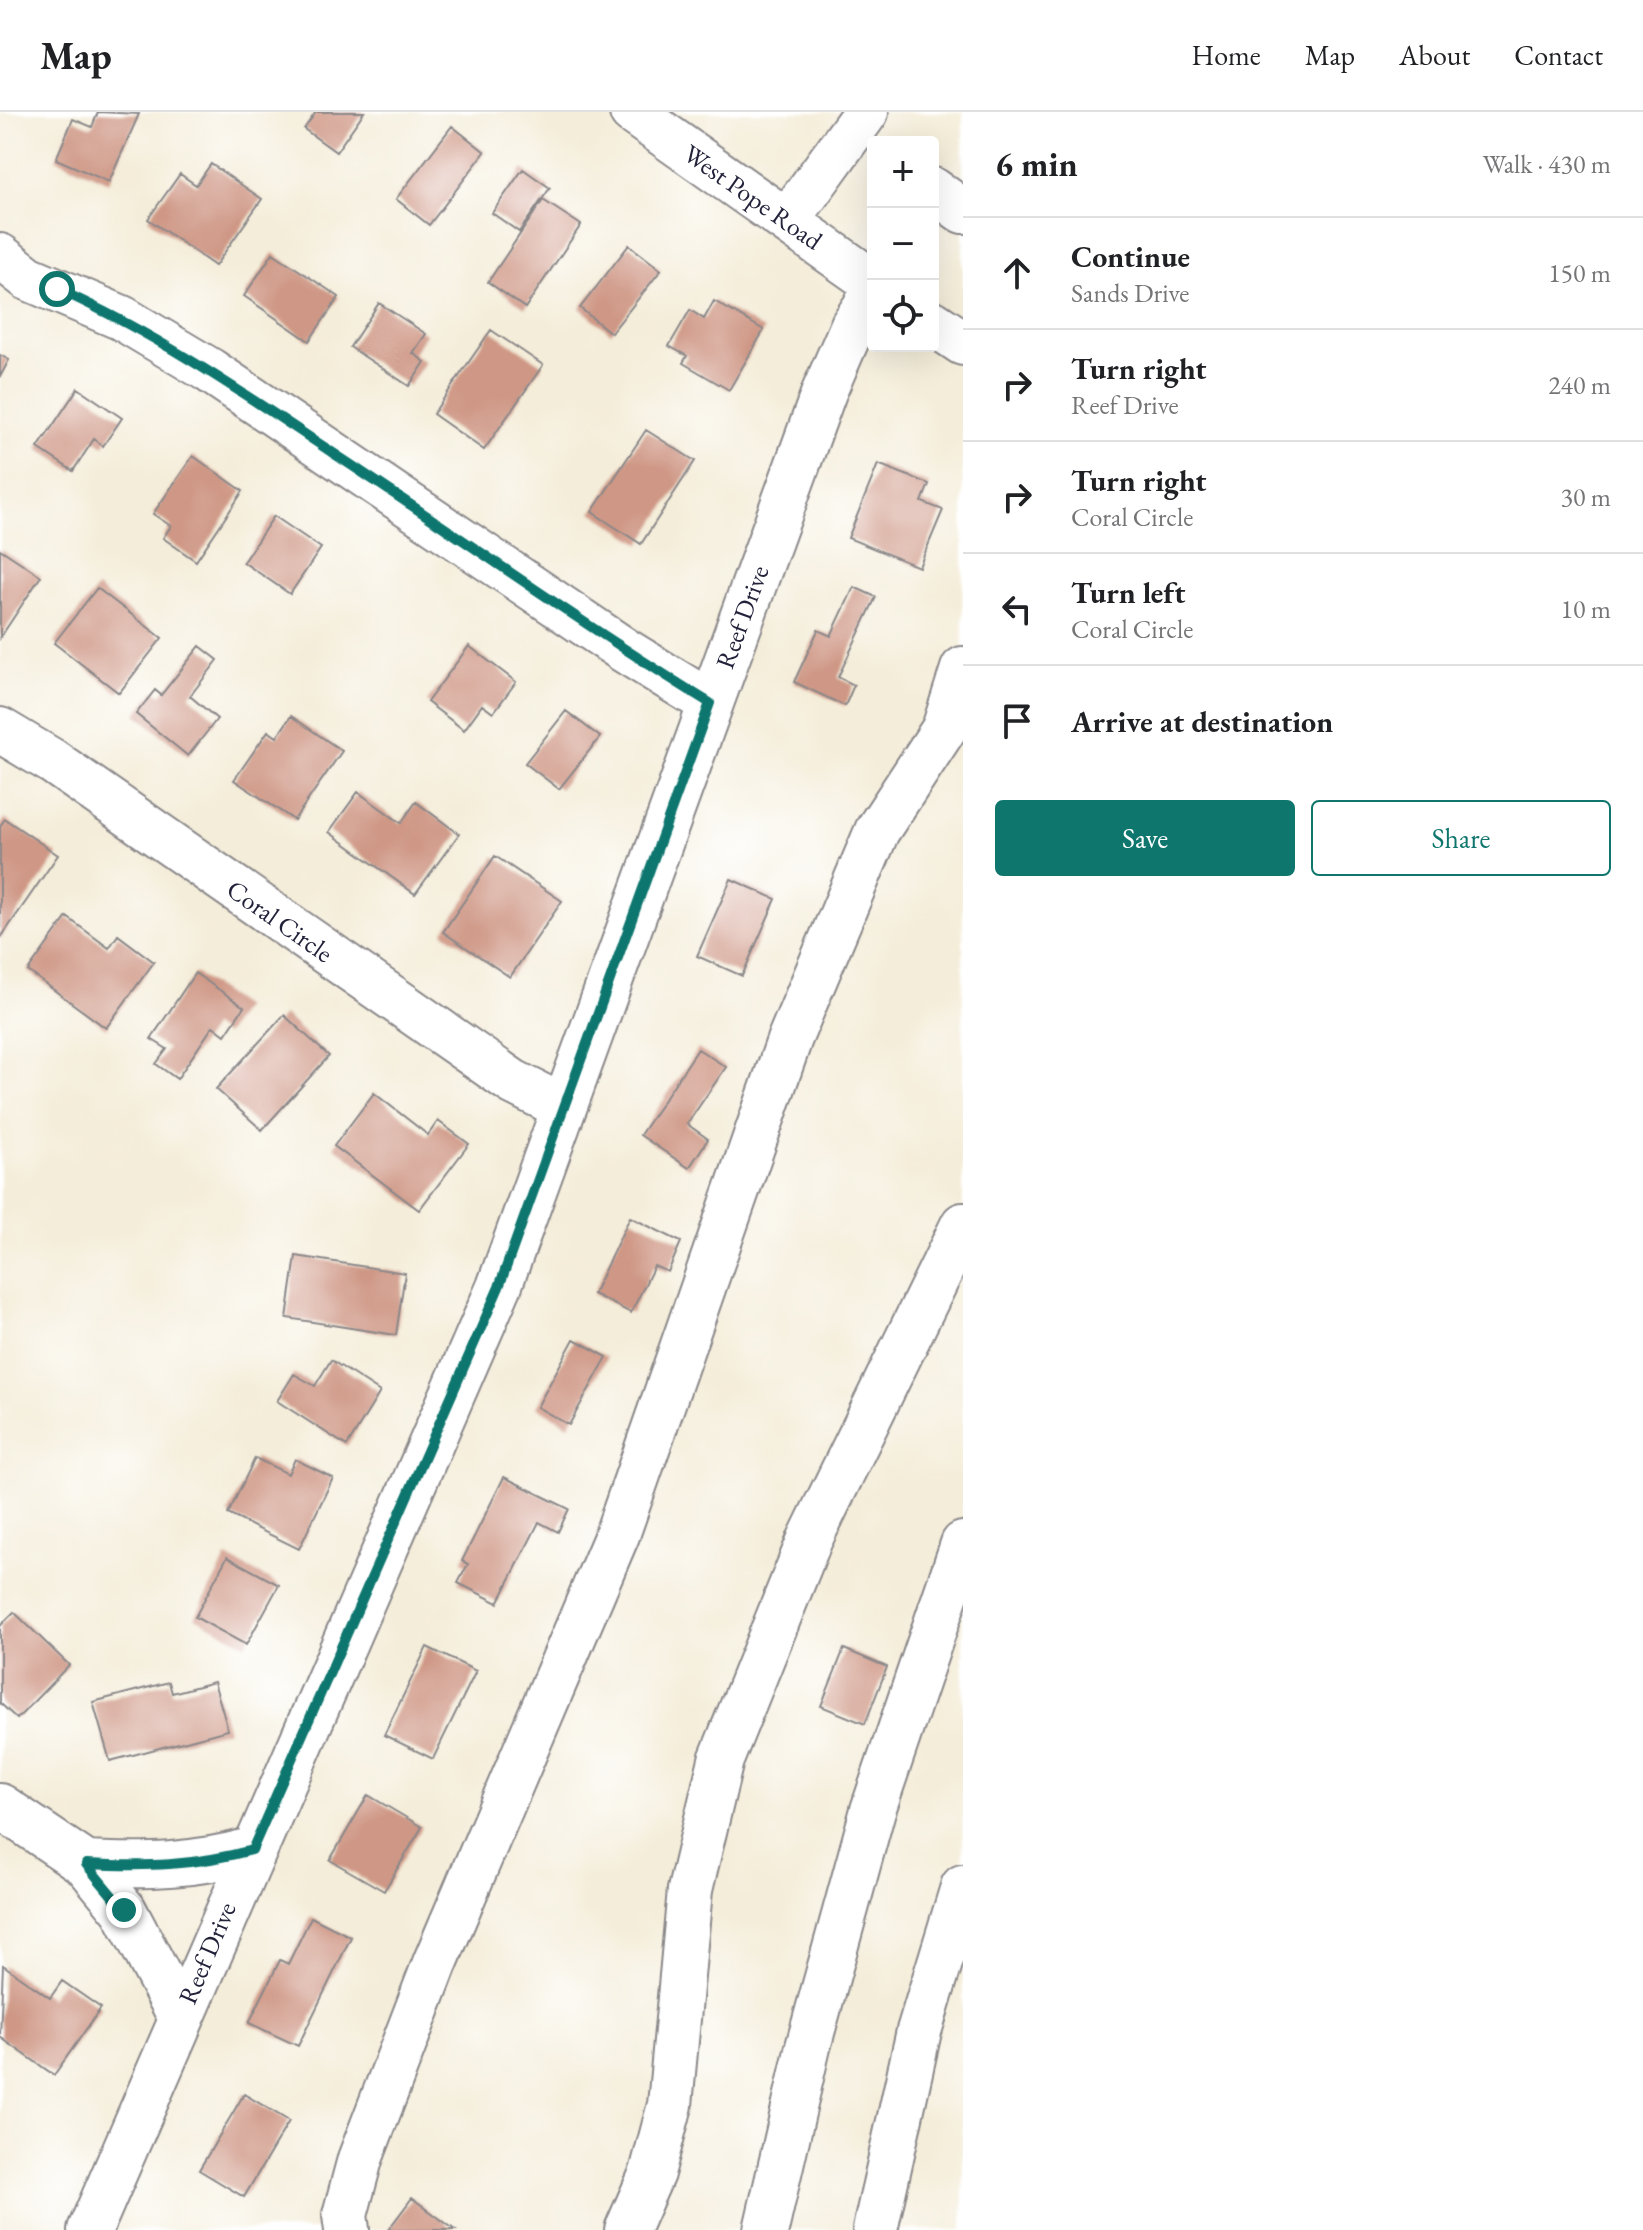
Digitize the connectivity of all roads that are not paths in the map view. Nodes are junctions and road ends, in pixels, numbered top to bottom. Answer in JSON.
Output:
{"nodes":[{"id":1,"x":632,"y":112,"type":"edge"},
{"id":2,"x":863,"y":131,"type":"edge"},
{"id":3,"x":939,"y":194,"type":"edge"},
{"id":4,"x":963,"y":211,"type":"edge"},
{"id":5,"x":787,"y":221,"type":"junction"},
{"id":6,"x":0,"y":256,"type":"edge"},
{"id":7,"x":870,"y":280,"type":"edge"},
{"id":8,"x":867,"y":304,"type":"edge"},
{"id":9,"x":939,"y":327,"type":"edge"},
{"id":10,"x":963,"y":343,"type":"edge"},
{"id":11,"x":963,"y":669,"type":"edge"},
{"id":12,"x":710,"y":703,"type":"junction"},
{"id":13,"x":0,"y":730,"type":"edge"},
{"id":14,"x":953,"y":734,"type":"edge"},
{"id":15,"x":563,"y":1107,"type":"junction"},
{"id":16,"x":963,"y":1225,"type":"edge"},
{"id":17,"x":963,"y":1544,"type":"edge"},
{"id":18,"x":0,"y":1806,"type":"edge"},
{"id":19,"x":252,"y":1850,"type":"junction"},
{"id":20,"x":86,"y":1864,"type":"junction"},
{"id":21,"x":963,"y":1887,"type":"edge"},
{"id":22,"x":180,"y":2016,"type":"junction"},
{"id":23,"x":90,"y":2230,"type":"edge"},
{"id":24,"x":347,"y":2230,"type":"edge"},
{"id":25,"x":627,"y":2230,"type":"edge"},
{"id":26,"x":766,"y":2230,"type":"edge"},
{"id":27,"x":875,"y":2230,"type":"edge"}],
"edges":[{"from":1,"to":5,"type":"street","name":"West Pope Road"},
{"from":2,"to":5,"type":"street"},
{"from":3,"to":4,"type":"street"},
{"from":5,"to":7,"type":"street","name":"West Pope Road"},
{"from":6,"to":12,"type":"street"},
{"from":8,"to":12,"type":"street","name":"Reef Drive"},
{"from":9,"to":10,"type":"street"},
{"from":11,"to":14,"type":"street"},
{"from":12,"to":15,"type":"street","name":"Reef Drive"},
{"from":13,"to":15,"type":"street","name":"Coral Circle"},
{"from":14,"to":24,"type":"street"},
{"from":15,"to":19,"type":"street","name":"Reef Drive"},
{"from":16,"to":25,"type":"street"},
{"from":17,"to":26,"type":"street"},
{"from":18,"to":20,"type":"street"},
{"from":19,"to":20,"type":"street"},
{"from":19,"to":22,"type":"street","name":"Reef Drive"},
{"from":20,"to":22,"type":"street"},
{"from":21,"to":27,"type":"street"},
{"from":22,"to":23,"type":"street","name":"Reef Drive"}]}
